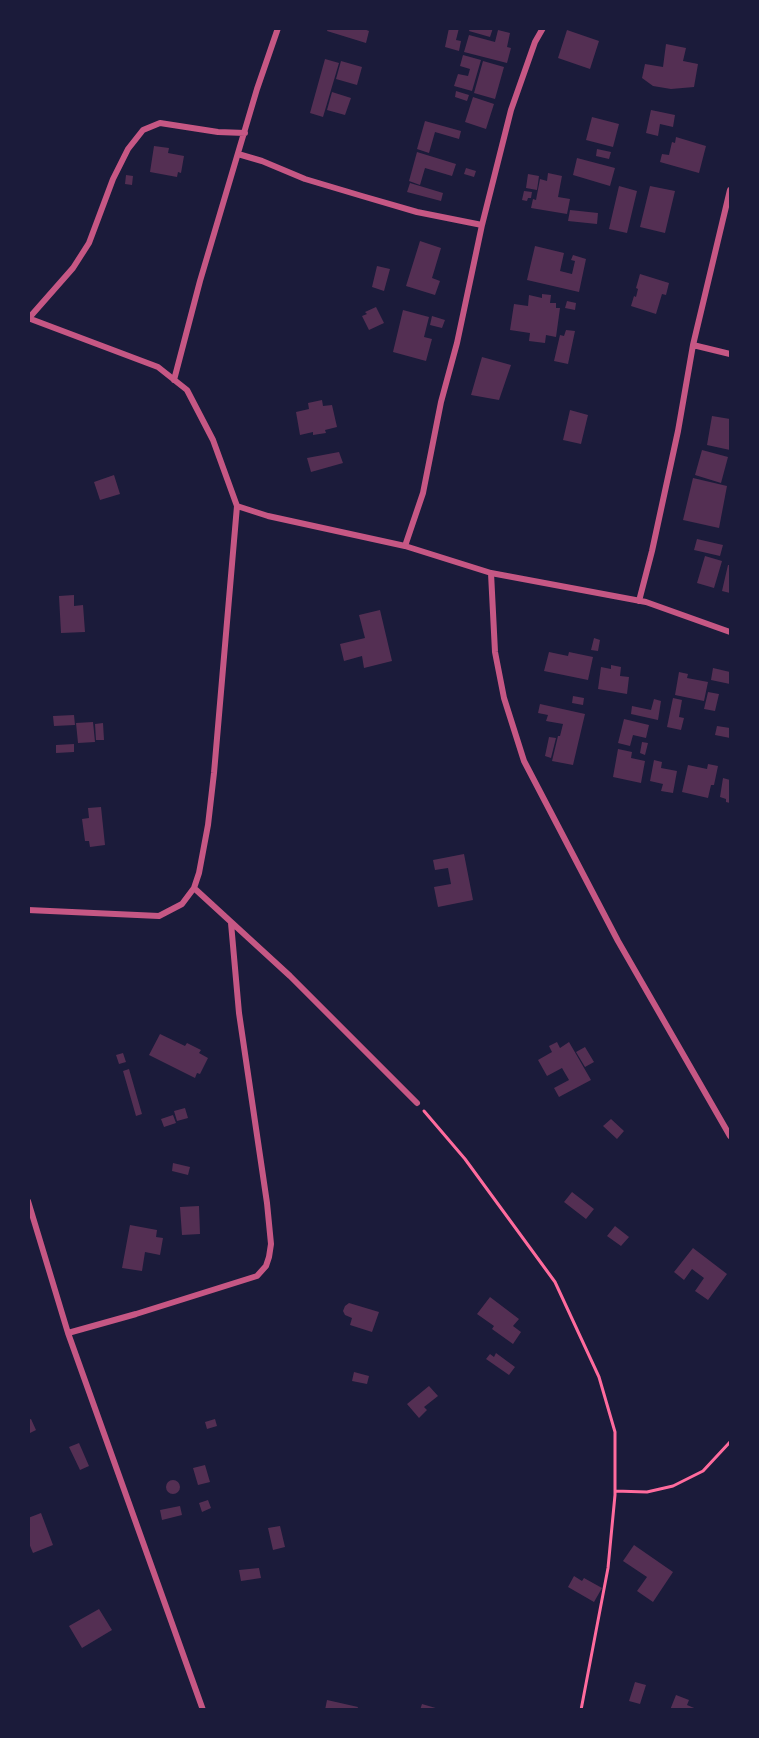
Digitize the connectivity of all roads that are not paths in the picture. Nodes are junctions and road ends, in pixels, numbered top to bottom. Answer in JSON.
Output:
{"nodes":[{"id":1,"x":278,"y":28,"type":"edge"},
{"id":2,"x":543,"y":28,"type":"edge"},
{"id":3,"x":244,"y":133,"type":"junction"},
{"id":4,"x":238,"y":154,"type":"junction"},
{"id":5,"x":730,"y":190,"type":"edge"},
{"id":6,"x":482,"y":225,"type":"junction"},
{"id":7,"x":29,"y":318,"type":"edge"},
{"id":8,"x":693,"y":345,"type":"junction"},
{"id":9,"x":730,"y":354,"type":"edge"},
{"id":10,"x":174,"y":380,"type":"junction"},
{"id":11,"x":237,"y":506,"type":"junction"},
{"id":12,"x":405,"y":546,"type":"junction"},
{"id":13,"x":490,"y":573,"type":"junction"},
{"id":14,"x":639,"y":601,"type":"junction"},
{"id":15,"x":730,"y":632,"type":"edge"},
{"id":16,"x":194,"y":888,"type":"junction"},
{"id":17,"x":28,"y":910,"type":"edge"},
{"id":18,"x":231,"y":923,"type":"junction"},
{"id":19,"x":417,"y":1103,"type":"road end"},
{"id":20,"x":730,"y":1136,"type":"edge"},
{"id":21,"x":29,"y":1207,"type":"edge"},
{"id":22,"x":68,"y":1333,"type":"junction"},
{"id":23,"x":203,"y":1710,"type":"edge"}],
"edges":[{"from":1,"to":3,"type":"street"},
{"from":2,"to":6,"type":"street"},
{"from":3,"to":4,"type":"street"},
{"from":3,"to":7,"type":"street"},
{"from":4,"to":6,"type":"street"},
{"from":4,"to":10,"type":"street"},
{"from":5,"to":8,"type":"street"},
{"from":6,"to":12,"type":"street"},
{"from":7,"to":10,"type":"street"},
{"from":8,"to":9,"type":"street"},
{"from":8,"to":14,"type":"street"},
{"from":10,"to":11,"type":"street"},
{"from":11,"to":12,"type":"street"},
{"from":11,"to":16,"type":"street"},
{"from":12,"to":13,"type":"street"},
{"from":13,"to":14,"type":"street"},
{"from":13,"to":20,"type":"street"},
{"from":14,"to":15,"type":"street"},
{"from":16,"to":17,"type":"street"},
{"from":16,"to":18,"type":"street"},
{"from":18,"to":19,"type":"street"},
{"from":18,"to":22,"type":"street"},
{"from":21,"to":22,"type":"street"},
{"from":22,"to":23,"type":"street"}]}
